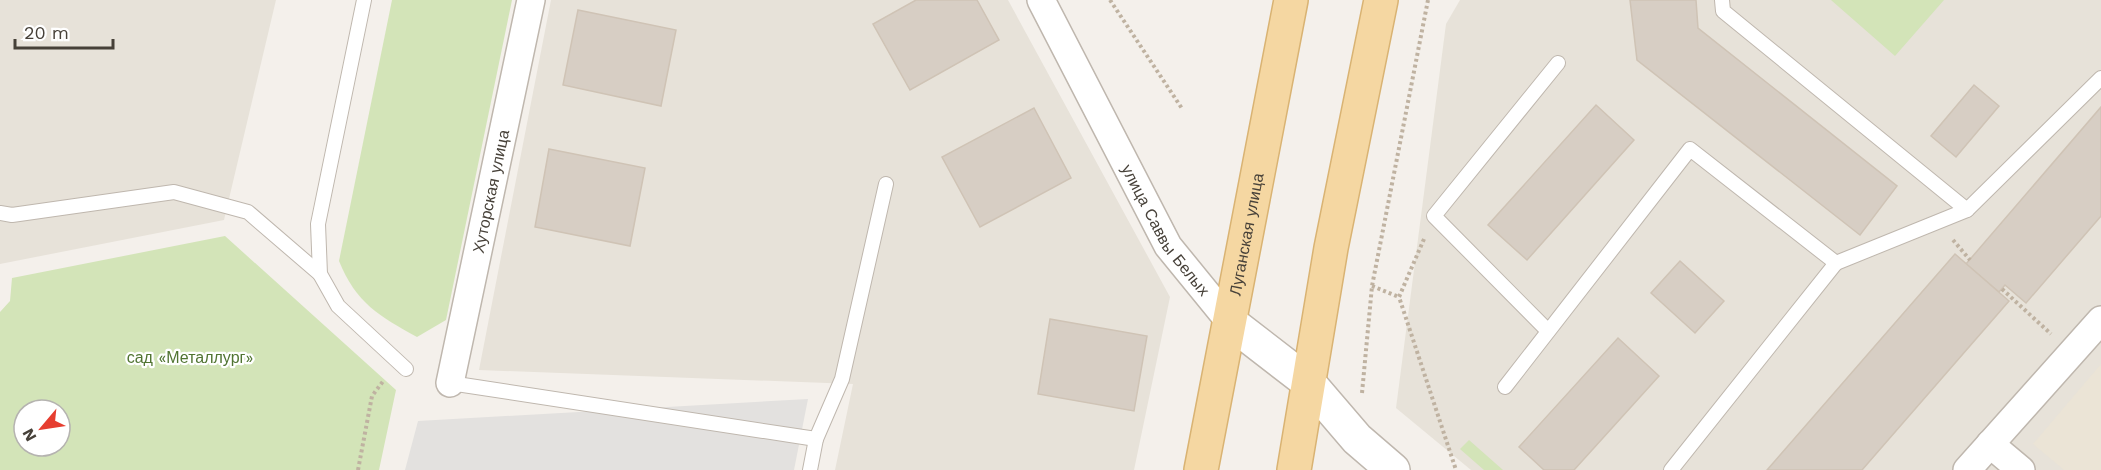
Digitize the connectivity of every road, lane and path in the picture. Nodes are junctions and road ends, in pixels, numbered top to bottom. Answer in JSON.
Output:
{"nodes":[{"id":1,"x":364,"y":0,"type":"edge"},
{"id":2,"x":531,"y":0,"type":"edge"},
{"id":3,"x":1041,"y":0,"type":"edge"},
{"id":4,"x":1110,"y":0,"type":"edge"},
{"id":5,"x":1291,"y":0,"type":"edge"},
{"id":6,"x":1381,"y":0,"type":"edge"},
{"id":7,"x":1428,"y":0,"type":"edge"},
{"id":8,"x":1722,"y":0,"type":"edge"},
{"id":9,"x":1558,"y":63,"type":"dead end"},
{"id":10,"x":2101,"y":78,"type":"edge"},
{"id":11,"x":1183,"y":110,"type":"dead end"},
{"id":12,"x":886,"y":184,"type":"dead end"},
{"id":13,"x":1967,"y":210,"type":"junction"},
{"id":14,"x":0,"y":213,"type":"edge"},
{"id":15,"x":1434,"y":216,"type":"junction"},
{"id":16,"x":1836,"y":263,"type":"junction"},
{"id":17,"x":320,"y":274,"type":"junction"},
{"id":18,"x":1371,"y":286,"type":"junction"},
{"id":19,"x":2002,"y":289,"type":"dead end"},
{"id":20,"x":1400,"y":297,"type":"junction"},
{"id":21,"x":2101,"y":320,"type":"edge"},
{"id":22,"x":1230,"y":322,"type":"junction"},
{"id":23,"x":1548,"y":331,"type":"junction"},
{"id":24,"x":2071,"y":353,"type":"junction"},
{"id":25,"x":406,"y":369,"type":"joint"},
{"id":26,"x":450,"y":383,"type":"joint"},
{"id":27,"x":1309,"y":383,"type":"junction"},
{"id":28,"x":1504,"y":387,"type":"dead end"},
{"id":29,"x":1362,"y":393,"type":"dead end"},
{"id":30,"x":816,"y":439,"type":"junction"},
{"id":31,"x":1990,"y":444,"type":"junction"},
{"id":32,"x":358,"y":470,"type":"edge"},
{"id":33,"x":810,"y":470,"type":"edge"},
{"id":34,"x":1201,"y":470,"type":"edge"},
{"id":35,"x":1294,"y":470,"type":"edge"},
{"id":36,"x":1393,"y":470,"type":"edge"},
{"id":37,"x":1456,"y":470,"type":"edge"},
{"id":38,"x":1671,"y":470,"type":"edge"},
{"id":39,"x":1967,"y":470,"type":"edge"},
{"id":40,"x":2021,"y":470,"type":"edge"}],
"edges":[{"from":1,"to":17,"type":"lane"},
{"from":2,"to":26,"type":"street","name":"Хуторская улица"},
{"from":3,"to":22,"type":"street","name":"улица Саввы Белых"},
{"from":4,"to":11,"type":"path"},
{"from":5,"to":22,"type":"main road","name":"Луганская улица"},
{"from":6,"to":27,"type":"main road"},
{"from":7,"to":18,"type":"path"},
{"from":8,"to":13,"type":"lane"},
{"from":9,"to":15,"type":"lane"},
{"from":10,"to":13,"type":"lane"},
{"from":12,"to":30,"type":"lane"},
{"from":13,"to":16,"type":"lane"},
{"from":14,"to":17,"type":"lane"},
{"from":15,"to":20,"type":"path"},
{"from":15,"to":23,"type":"lane"},
{"from":16,"to":23,"type":"lane"},
{"from":16,"to":38,"type":"lane"},
{"from":17,"to":25,"type":"lane"},
{"from":18,"to":20,"type":"path"},
{"from":18,"to":29,"type":"path"},
{"from":19,"to":24,"type":"path"},
{"from":20,"to":37,"type":"path"},
{"from":21,"to":24,"type":"street"},
{"from":22,"to":27,"type":"street","name":"улица Саввы Белых"},
{"from":22,"to":34,"type":"main road","name":"Луганская улица"},
{"from":23,"to":28,"type":"lane"},
{"from":24,"to":31,"type":"street"},
{"from":25,"to":32,"type":"path"},
{"from":26,"to":30,"type":"lane"},
{"from":27,"to":35,"type":"main road"},
{"from":27,"to":36,"type":"street","name":"улица Саввы Белых"},
{"from":30,"to":33,"type":"lane"},
{"from":31,"to":39,"type":"street"},
{"from":31,"to":40,"type":"street"}]}
